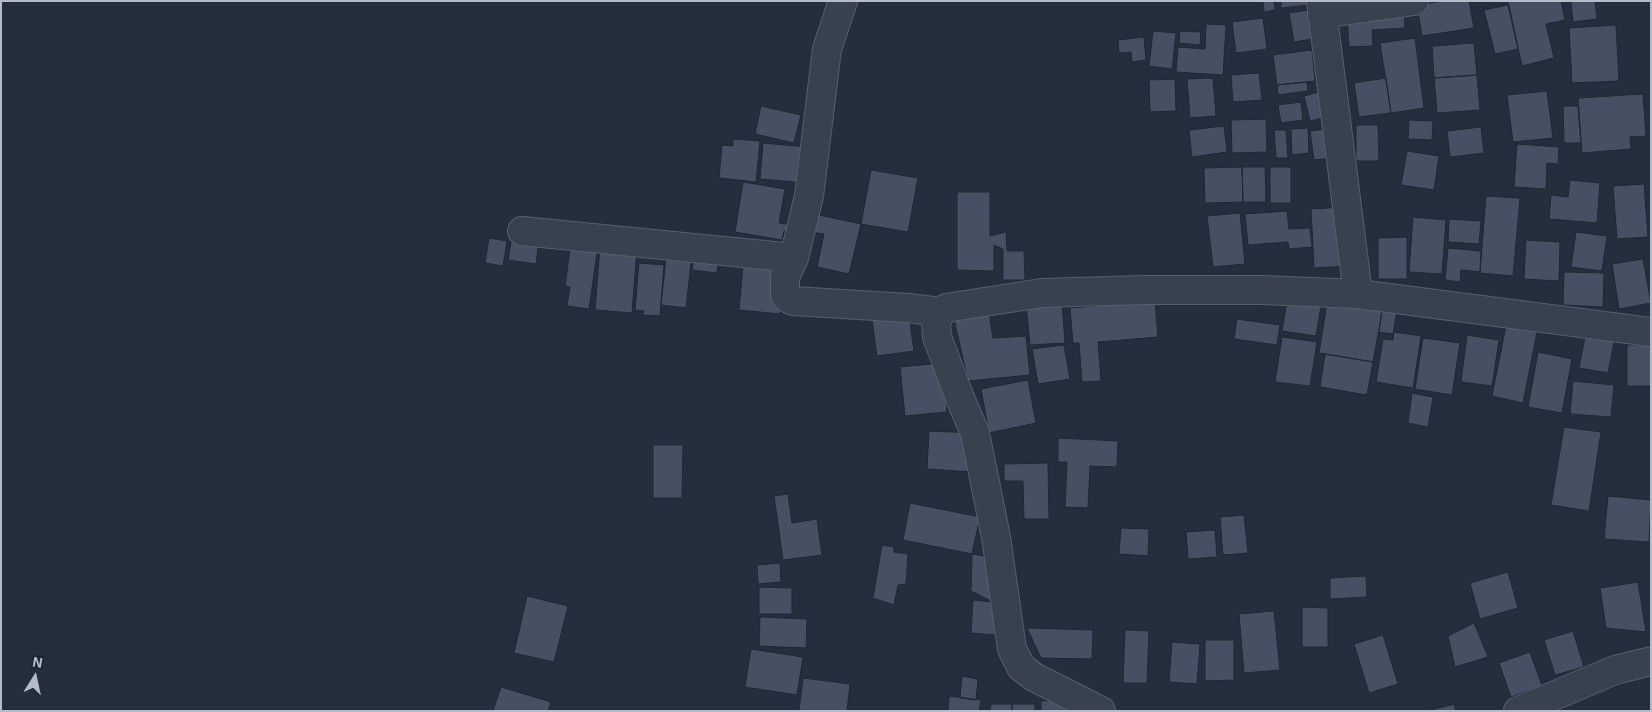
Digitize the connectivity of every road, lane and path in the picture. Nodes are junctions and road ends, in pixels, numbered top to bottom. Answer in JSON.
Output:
{"nodes":[{"id":1,"x":843,"y":1,"type":"edge"},
{"id":2,"x":1414,"y":1,"type":"edge"},
{"id":3,"x":1322,"y":8,"type":"edge"},
{"id":4,"x":522,"y":231,"type":"dead end"},
{"id":5,"x":794,"y":258,"type":"junction"},
{"id":6,"x":1358,"y":294,"type":"junction"},
{"id":7,"x":941,"y":312,"type":"junction"},
{"id":8,"x":1651,"y":332,"type":"edge"},
{"id":9,"x":1651,"y":661,"type":"edge"},
{"id":10,"x":1101,"y":711,"type":"edge"},
{"id":11,"x":1518,"y":711,"type":"edge"}],
"edges":[{"from":1,"to":5,"type":"street"},
{"from":2,"to":3,"type":"street"},
{"from":3,"to":6,"type":"street"},
{"from":4,"to":5,"type":"street"},
{"from":5,"to":7,"type":"street"},
{"from":6,"to":7,"type":"street"},
{"from":6,"to":8,"type":"street"},
{"from":7,"to":10,"type":"street"},
{"from":9,"to":11,"type":"street"}]}
